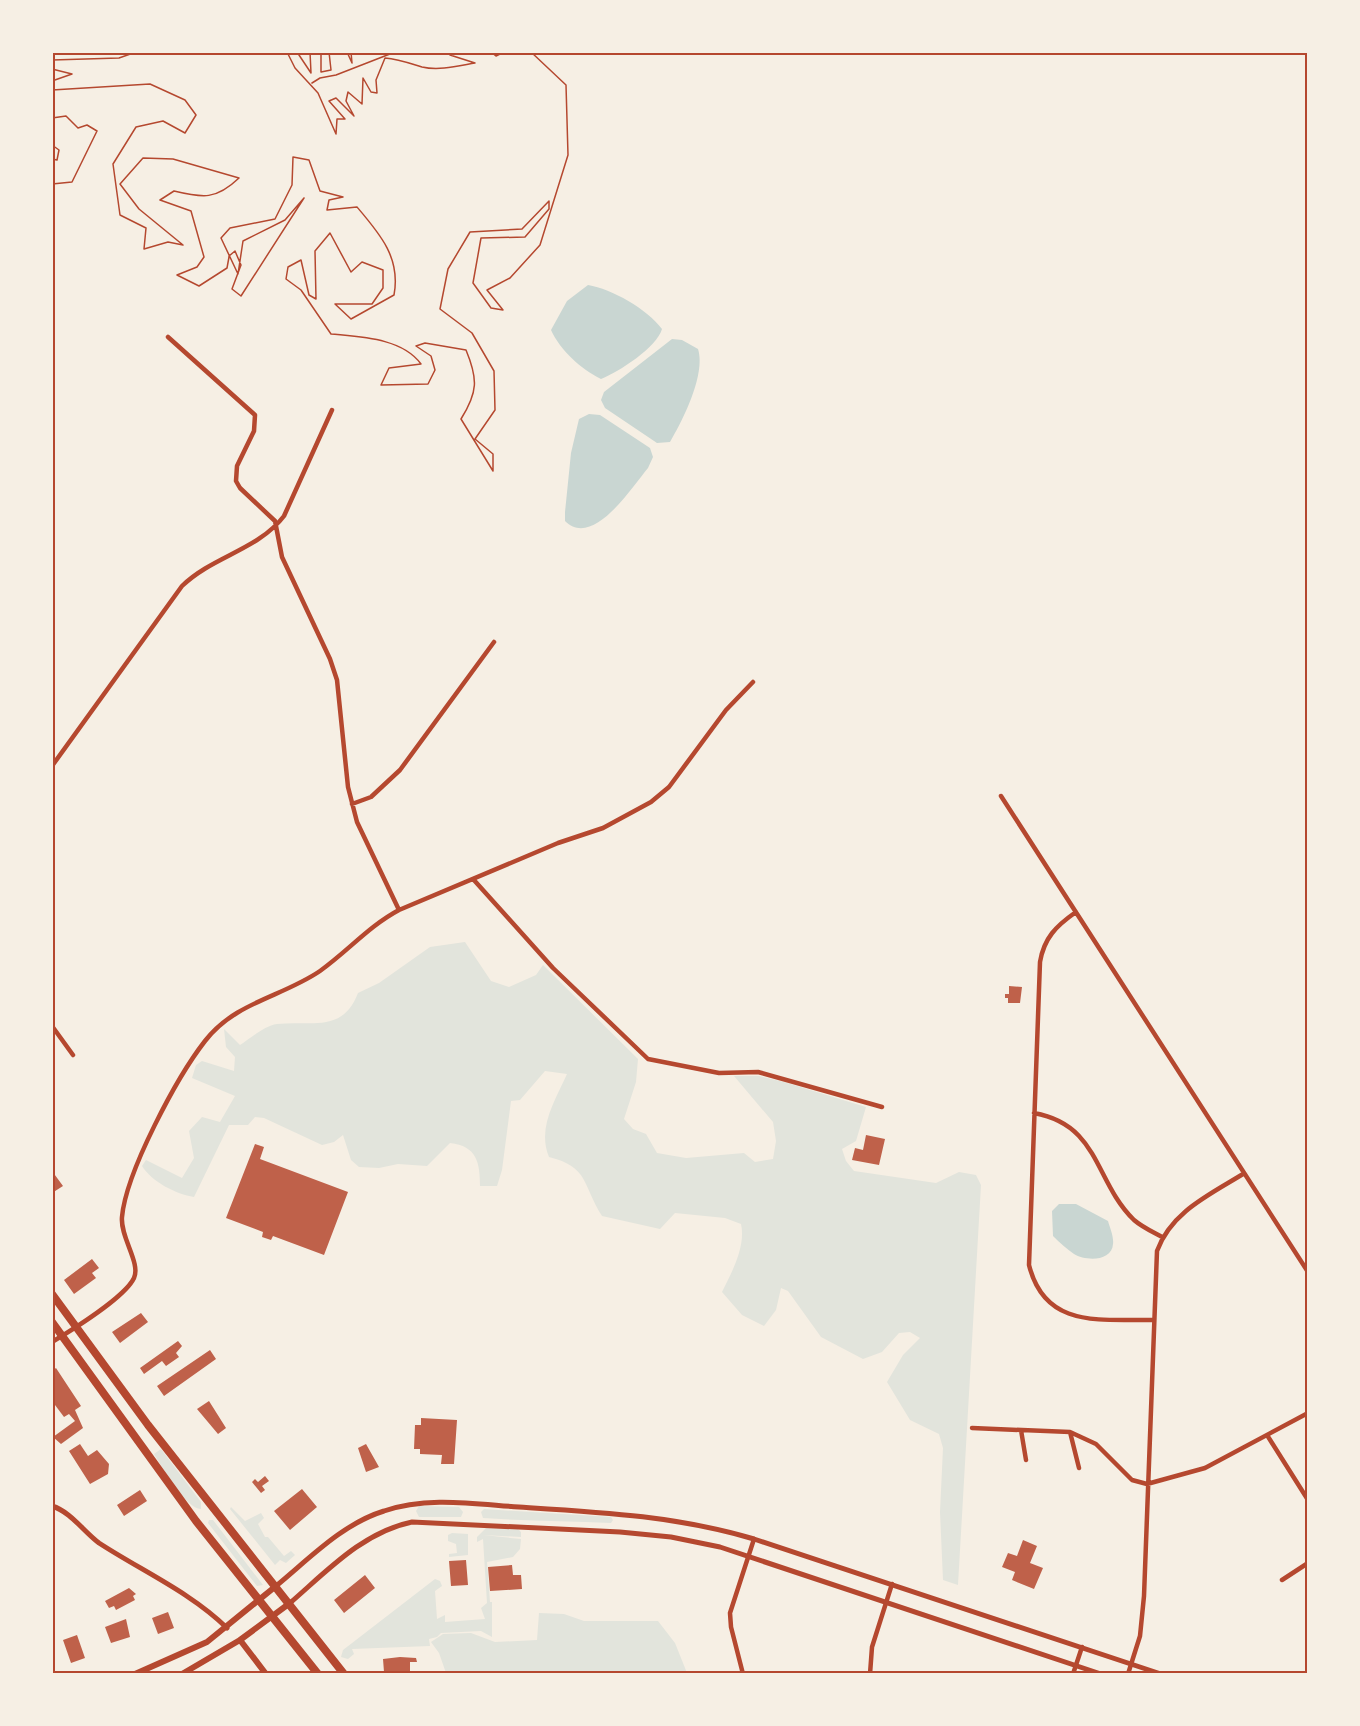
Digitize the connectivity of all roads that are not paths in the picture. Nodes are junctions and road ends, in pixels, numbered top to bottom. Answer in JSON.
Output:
{"nodes":[{"id":1,"x":168,"y":337,"type":"dead end"},
{"id":2,"x":332,"y":410,"type":"dead end"},
{"id":3,"x":277,"y":525,"type":"junction"},
{"id":4,"x":494,"y":642,"type":"dead end"},
{"id":5,"x":753,"y":682,"type":"dead end"},
{"id":6,"x":52,"y":766,"type":"edge"},
{"id":7,"x":1001,"y":796,"type":"dead end"},
{"id":8,"x":352,"y":804,"type":"junction"},
{"id":9,"x":473,"y":879,"type":"junction"},
{"id":10,"x":399,"y":909,"type":"junction"},
{"id":11,"x":1076,"y":912,"type":"junction"},
{"id":12,"x":52,"y":1026,"type":"edge"},
{"id":13,"x":73,"y":1055,"type":"dead end"},
{"id":14,"x":882,"y":1107,"type":"dead end"},
{"id":15,"x":1034,"y":1113,"type":"junction"},
{"id":16,"x":1243,"y":1174,"type":"junction"},
{"id":17,"x":1162,"y":1237,"type":"junction"},
{"id":18,"x":1308,"y":1272,"type":"edge"},
{"id":19,"x":52,"y":1294,"type":"edge"},
{"id":20,"x":1153,"y":1320,"type":"junction"},
{"id":21,"x":52,"y":1322,"type":"edge"},
{"id":22,"x":77,"y":1326,"type":"junction"},
{"id":23,"x":62,"y":1335,"type":"junction"},
{"id":24,"x":52,"y":1342,"type":"edge"},
{"id":25,"x":1308,"y":1413,"type":"edge"},
{"id":26,"x":972,"y":1428,"type":"dead end"},
{"id":27,"x":1021,"y":1430,"type":"junction"},
{"id":28,"x":1070,"y":1432,"type":"junction"},
{"id":29,"x":1267,"y":1435,"type":"junction"},
{"id":30,"x":1026,"y":1460,"type":"dead end"},
{"id":31,"x":1079,"y":1468,"type":"dead end"},
{"id":32,"x":1147,"y":1484,"type":"junction"},
{"id":33,"x":1308,"y":1500,"type":"edge"},
{"id":34,"x":52,"y":1506,"type":"edge"},
{"id":35,"x":754,"y":1539,"type":"junction"},
{"id":36,"x":748,"y":1556,"type":"junction"},
{"id":37,"x":1308,"y":1563,"type":"edge"},
{"id":38,"x":1281,"y":1580,"type":"dead end"},
{"id":39,"x":892,"y":1584,"type":"junction"},
{"id":40,"x":276,"y":1586,"type":"junction"},
{"id":41,"x":259,"y":1601,"type":"junction"},
{"id":42,"x":887,"y":1602,"type":"junction"},
{"id":43,"x":290,"y":1603,"type":"junction"},
{"id":44,"x":271,"y":1616,"type":"junction"},
{"id":45,"x":227,"y":1628,"type":"junction"},
{"id":46,"x":240,"y":1640,"type":"junction"},
{"id":47,"x":1082,"y":1647,"type":"junction"},
{"id":48,"x":1132,"y":1664,"type":"junction"},
{"id":49,"x":1076,"y":1666,"type":"junction"},
{"id":50,"x":135,"y":1674,"type":"edge"},
{"id":51,"x":182,"y":1674,"type":"edge"},
{"id":52,"x":266,"y":1674,"type":"edge"},
{"id":53,"x":318,"y":1674,"type":"edge"},
{"id":54,"x":344,"y":1674,"type":"edge"},
{"id":55,"x":743,"y":1674,"type":"edge"},
{"id":56,"x":870,"y":1674,"type":"edge"},
{"id":57,"x":1073,"y":1674,"type":"edge"},
{"id":58,"x":1101,"y":1674,"type":"edge"},
{"id":59,"x":1128,"y":1674,"type":"edge"},
{"id":60,"x":1161,"y":1674,"type":"edge"}],
"edges":[{"from":1,"to":3,"type":"street"},
{"from":2,"to":3,"type":"street"},
{"from":3,"to":6,"type":"street"},
{"from":3,"to":8,"type":"street"},
{"from":4,"to":8,"type":"street"},
{"from":5,"to":9,"type":"street"},
{"from":7,"to":11,"type":"street"},
{"from":8,"to":10,"type":"street"},
{"from":9,"to":10,"type":"street"},
{"from":9,"to":14,"type":"street"},
{"from":10,"to":22,"type":"street"},
{"from":11,"to":15,"type":"street"},
{"from":11,"to":16,"type":"street"},
{"from":12,"to":13,"type":"street"},
{"from":15,"to":17,"type":"street"},
{"from":15,"to":20,"type":"street"},
{"from":16,"to":17,"type":"street"},
{"from":16,"to":18,"type":"street"},
{"from":17,"to":20,"type":"street"},
{"from":19,"to":22,"type":"highway"},
{"from":20,"to":32,"type":"street"},
{"from":21,"to":23,"type":"highway"},
{"from":22,"to":23,"type":"street"},
{"from":22,"to":40,"type":"highway"},
{"from":23,"to":24,"type":"street"},
{"from":23,"to":41,"type":"highway"},
{"from":25,"to":29,"type":"street"},
{"from":26,"to":27,"type":"street"},
{"from":27,"to":28,"type":"street"},
{"from":27,"to":30,"type":"street"},
{"from":28,"to":31,"type":"street"},
{"from":28,"to":32,"type":"street"},
{"from":29,"to":32,"type":"street"},
{"from":29,"to":33,"type":"street"},
{"from":32,"to":48,"type":"street"},
{"from":34,"to":45,"type":"street"},
{"from":35,"to":36,"type":"street"},
{"from":35,"to":39,"type":"street"},
{"from":35,"to":40,"type":"street"},
{"from":36,"to":42,"type":"street"},
{"from":36,"to":43,"type":"street"},
{"from":36,"to":55,"type":"street"},
{"from":37,"to":38,"type":"street"},
{"from":39,"to":42,"type":"street"},
{"from":39,"to":47,"type":"street"},
{"from":40,"to":41,"type":"main road"},
{"from":40,"to":43,"type":"highway"},
{"from":41,"to":44,"type":"highway"},
{"from":41,"to":45,"type":"main road"},
{"from":42,"to":49,"type":"street"},
{"from":42,"to":56,"type":"street"},
{"from":43,"to":44,"type":"main road"},
{"from":43,"to":54,"type":"highway"},
{"from":44,"to":46,"type":"main road"},
{"from":44,"to":53,"type":"highway"},
{"from":45,"to":50,"type":"main road"},
{"from":46,"to":51,"type":"main road"},
{"from":46,"to":52,"type":"main road"},
{"from":47,"to":48,"type":"street"},
{"from":47,"to":49,"type":"street"},
{"from":48,"to":59,"type":"street"},
{"from":48,"to":60,"type":"street"},
{"from":49,"to":57,"type":"street"},
{"from":49,"to":58,"type":"street"}]}
